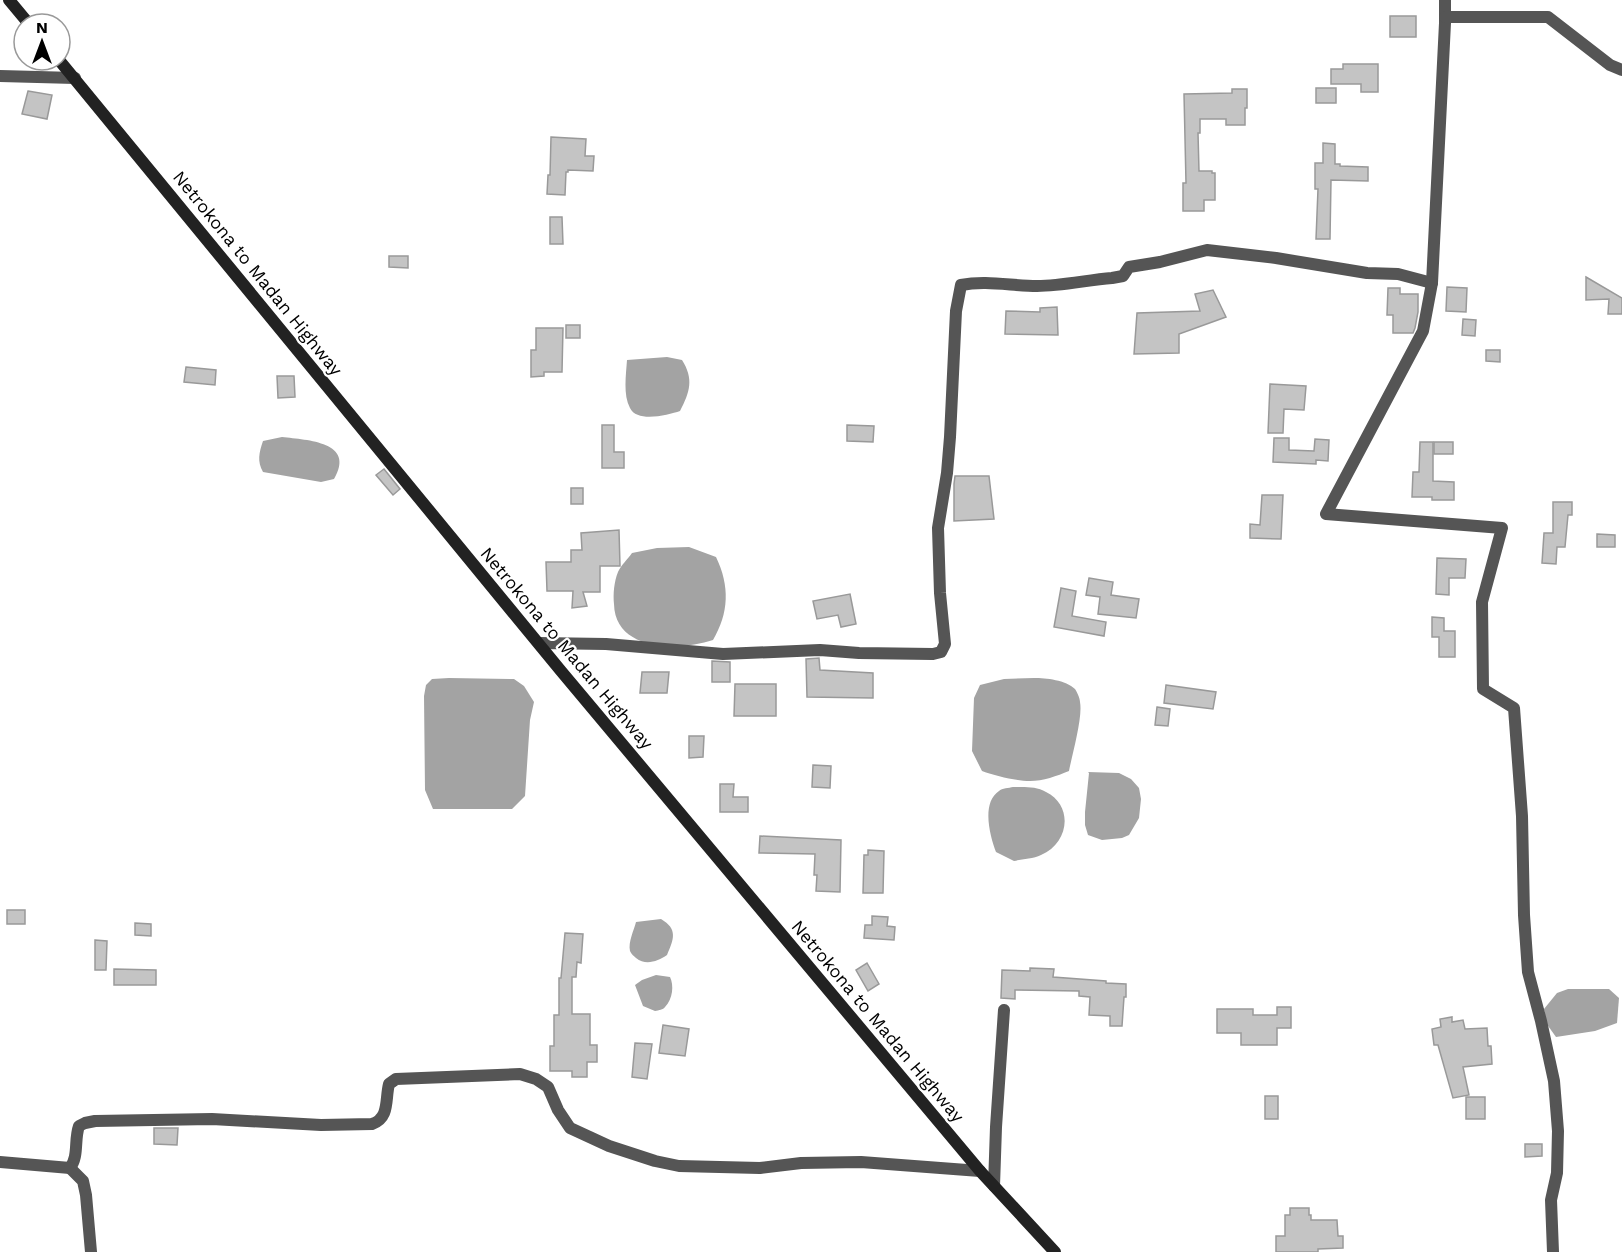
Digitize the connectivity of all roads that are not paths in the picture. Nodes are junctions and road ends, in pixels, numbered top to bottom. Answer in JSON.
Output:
{"nodes":[{"id":1,"x":9,"y":0,"type":"edge"},
{"id":2,"x":1445,"y":0,"type":"edge"},
{"id":3,"x":19,"y":12,"type":"edge"},
{"id":4,"x":1445,"y":17,"type":"junction"},
{"id":5,"x":1622,"y":70,"type":"edge"},
{"id":6,"x":70,"y":72,"type":"edge"},
{"id":7,"x":0,"y":76,"type":"edge"},
{"id":8,"x":75,"y":78,"type":"junction"},
{"id":9,"x":1432,"y":282,"type":"junction"},
{"id":10,"x":539,"y":644,"type":"junction"},
{"id":11,"x":1004,"y":1010,"type":"dead end"},
{"id":12,"x":0,"y":1162,"type":"edge"},
{"id":13,"x":70,"y":1168,"type":"junction"},
{"id":14,"x":980,"y":1171,"type":"junction"},
{"id":15,"x":994,"y":1186,"type":"junction"},
{"id":16,"x":91,"y":1252,"type":"edge"},
{"id":17,"x":1054,"y":1252,"type":"edge"},
{"id":18,"x":1553,"y":1252,"type":"edge"}],
"edges":[{"from":1,"to":3,"type":"main road"},
{"from":2,"to":4,"type":"street"},
{"from":4,"to":5,"type":"street"},
{"from":4,"to":9,"type":"street"},
{"from":6,"to":8,"type":"main road","name":"Netrokona to Madan Highway"},
{"from":7,"to":8,"type":"street"},
{"from":8,"to":10,"type":"main road","name":"Netrokona to Madan Highway"},
{"from":9,"to":10,"type":"street"},
{"from":9,"to":18,"type":"street"},
{"from":10,"to":14,"type":"main road","name":"Netrokona to Madan Highway"},
{"from":11,"to":15,"type":"street"},
{"from":12,"to":13,"type":"street"},
{"from":13,"to":14,"type":"street"},
{"from":13,"to":16,"type":"street"},
{"from":14,"to":15,"type":"main road","name":"Netrokona to Madan Highway"},
{"from":15,"to":17,"type":"main road","name":"Netrokona to Madan Highway"}]}
